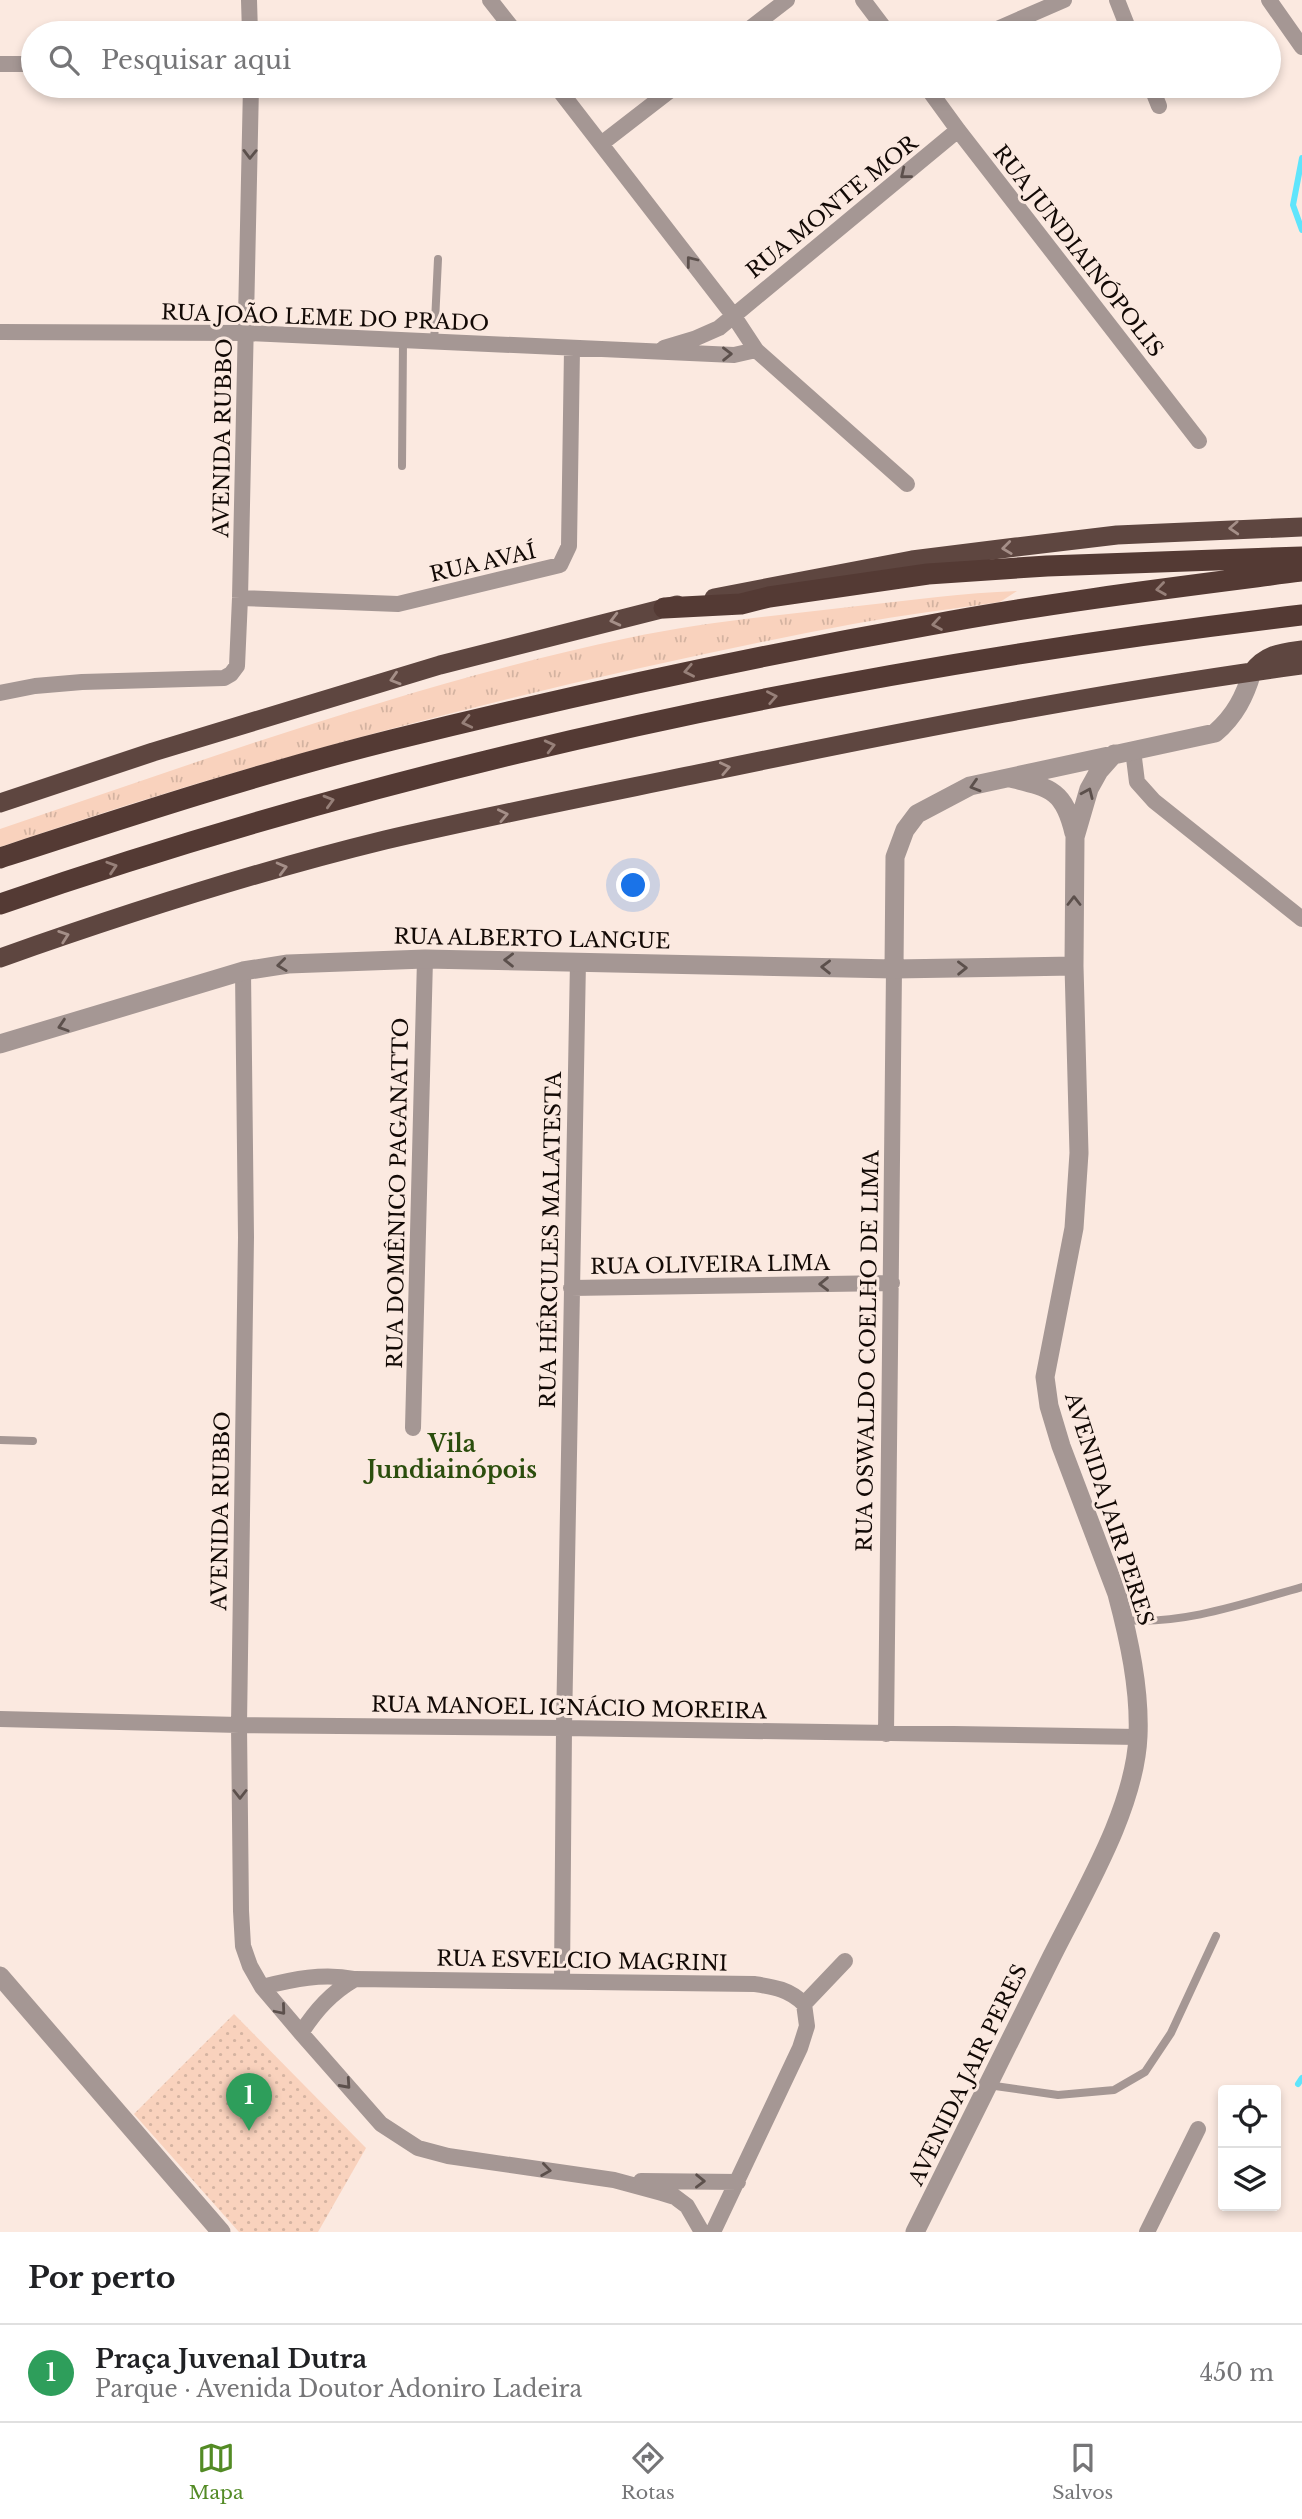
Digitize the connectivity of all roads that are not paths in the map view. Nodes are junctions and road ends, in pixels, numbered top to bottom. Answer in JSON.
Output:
{"nodes":[{"id":1,"x":249,"y":0,"type":"edge"},
{"id":2,"x":490,"y":0,"type":"edge"},
{"id":3,"x":787,"y":0,"type":"edge"},
{"id":4,"x":863,"y":0,"type":"edge"},
{"id":5,"x":1064,"y":0,"type":"edge"},
{"id":6,"x":1117,"y":0,"type":"edge"},
{"id":7,"x":1269,"y":0,"type":"edge"},
{"id":8,"x":250,"y":21,"type":"edge"},
{"id":9,"x":507,"y":21,"type":"edge"},
{"id":10,"x":760,"y":21,"type":"edge"},
{"id":11,"x":879,"y":21,"type":"edge"},
{"id":12,"x":1016,"y":21,"type":"edge"},
{"id":13,"x":1125,"y":21,"type":"edge"},
{"id":14,"x":1302,"y":47,"type":"edge"},
{"id":15,"x":0,"y":64,"type":"edge"},
{"id":16,"x":21,"y":64,"type":"edge"},
{"id":17,"x":251,"y":98,"type":"edge"},
{"id":18,"x":565,"y":98,"type":"edge"},
{"id":19,"x":660,"y":98,"type":"edge"},
{"id":20,"x":935,"y":98,"type":"edge"},
{"id":21,"x":1156,"y":98,"type":"edge"},
{"id":22,"x":1159,"y":106,"type":"dead end"},
{"id":23,"x":958,"y":131,"type":"junction"},
{"id":24,"x":601,"y":144,"type":"junction"},
{"id":25,"x":438,"y":259,"type":"dead end"},
{"id":26,"x":733,"y":315,"type":"junction"},
{"id":27,"x":0,"y":332,"type":"edge"},
{"id":28,"x":246,"y":333,"type":"junction"},
{"id":29,"x":403,"y":341,"type":"junction"},
{"id":30,"x":434,"y":342,"type":"junction"},
{"id":31,"x":572,"y":349,"type":"junction"},
{"id":32,"x":756,"y":350,"type":"junction"},
{"id":33,"x":648,"y":353,"type":"junction"},
{"id":34,"x":1199,"y":440,"type":"dead end"},
{"id":35,"x":402,"y":466,"type":"dead end"},
{"id":36,"x":907,"y":484,"type":"dead end"},
{"id":37,"x":1302,"y":527,"type":"edge"},
{"id":38,"x":1302,"y":556,"type":"edge"},
{"id":39,"x":1302,"y":571,"type":"edge"},
{"id":40,"x":240,"y":598,"type":"junction"},
{"id":41,"x":664,"y":608,"type":"junction"},
{"id":42,"x":1302,"y":615,"type":"edge"},
{"id":43,"x":1302,"y":650,"type":"edge"},
{"id":44,"x":1302,"y":665,"type":"edge"},
{"id":45,"x":1252,"y":672,"type":"junction"},
{"id":46,"x":0,"y":693,"type":"edge"},
{"id":47,"x":1133,"y":750,"type":"junction"},
{"id":48,"x":1114,"y":754,"type":"junction"},
{"id":49,"x":1007,"y":777,"type":"junction"},
{"id":50,"x":0,"y":803,"type":"edge"},
{"id":51,"x":1075,"y":837,"type":"junction"},
{"id":52,"x":0,"y":858,"type":"edge"},
{"id":53,"x":0,"y":904,"type":"edge"},
{"id":54,"x":1302,"y":919,"type":"edge"},
{"id":55,"x":0,"y":958,"type":"edge"},
{"id":56,"x":425,"y":958,"type":"junction"},
{"id":57,"x":578,"y":961,"type":"junction"},
{"id":58,"x":1074,"y":966,"type":"junction"},
{"id":59,"x":894,"y":969,"type":"junction"},
{"id":60,"x":243,"y":971,"type":"junction"},
{"id":61,"x":0,"y":1044,"type":"edge"},
{"id":62,"x":892,"y":1283,"type":"junction"},
{"id":63,"x":571,"y":1288,"type":"junction"},
{"id":64,"x":413,"y":1428,"type":"dead end"},
{"id":65,"x":0,"y":1440,"type":"edge"},
{"id":66,"x":33,"y":1441,"type":"dead end"},
{"id":67,"x":1302,"y":1587,"type":"edge"},
{"id":68,"x":1124,"y":1620,"type":"junction"},
{"id":69,"x":0,"y":1719,"type":"edge"},
{"id":70,"x":239,"y":1725,"type":"junction"},
{"id":71,"x":564,"y":1728,"type":"junction"},
{"id":72,"x":886,"y":1734,"type":"junction"},
{"id":73,"x":1138,"y":1737,"type":"junction"},
{"id":74,"x":1216,"y":1936,"type":"dead end"},
{"id":75,"x":845,"y":1961,"type":"dead end"},
{"id":76,"x":0,"y":1976,"type":"edge"},
{"id":77,"x":355,"y":1979,"type":"junction"},
{"id":78,"x":562,"y":1981,"type":"junction"},
{"id":79,"x":262,"y":1987,"type":"junction"},
{"id":80,"x":804,"y":2004,"type":"junction"},
{"id":81,"x":301,"y":2033,"type":"junction"},
{"id":82,"x":988,"y":2085,"type":"junction"},
{"id":83,"x":1198,"y":2129,"type":"dead end"},
{"id":84,"x":614,"y":2180,"type":"junction"},
{"id":85,"x":738,"y":2182,"type":"junction"},
{"id":86,"x":221,"y":2232,"type":"edge"},
{"id":87,"x":702,"y":2232,"type":"edge"},
{"id":88,"x":713,"y":2232,"type":"edge"},
{"id":89,"x":915,"y":2232,"type":"edge"},
{"id":90,"x":1147,"y":2232,"type":"edge"}],
"edges":[{"from":1,"to":8,"type":"street"},
{"from":2,"to":9,"type":"street"},
{"from":3,"to":10,"type":"street"},
{"from":4,"to":11,"type":"street"},
{"from":5,"to":12,"type":"street"},
{"from":6,"to":13,"type":"street"},
{"from":7,"to":14,"type":"street"},
{"from":15,"to":16,"type":"street"},
{"from":17,"to":28,"type":"street","name":"AVENIDA RUBBO","one_way":true},
{"from":18,"to":24,"type":"street"},
{"from":19,"to":24,"type":"street"},
{"from":20,"to":23,"type":"street","name":"RUA JUNDIAINÓPOLIS"},
{"from":21,"to":22,"type":"street"},
{"from":23,"to":26,"type":"street","name":"RUA MONTE MOR","one_way":true},
{"from":23,"to":34,"type":"street","name":"RUA JUNDIAINÓPOLIS"},
{"from":26,"to":24,"type":"street","one_way":true},
{"from":25,"to":30,"type":"lane"},
{"from":26,"to":32,"type":"street"},
{"from":26,"to":33,"type":"street","name":"RUA JOÃO LEME DO PRADO"},
{"from":27,"to":28,"type":"street","name":"RUA JOÃO LEME DO PRADO"},
{"from":28,"to":29,"type":"street","name":"RUA JOÃO LEME DO PRADO"},
{"from":28,"to":40,"type":"street","name":"AVENIDA RUBBO"},
{"from":29,"to":30,"type":"street","name":"RUA JOÃO LEME DO PRADO"},
{"from":29,"to":35,"type":"lane"},
{"from":30,"to":31,"type":"street","name":"RUA JOÃO LEME DO PRADO"},
{"from":31,"to":33,"type":"street","name":"RUA JOÃO LEME DO PRADO"},
{"from":31,"to":40,"type":"street","name":"RUA AVAÍ"},
{"from":33,"to":32,"type":"street","name":"RUA JOÃO LEME DO PRADO","one_way":true},
{"from":32,"to":36,"type":"street"},
{"from":37,"to":41,"type":"highway","one_way":true},
{"from":38,"to":41,"type":"highway"},
{"from":39,"to":52,"type":"highway","one_way":true},
{"from":40,"to":46,"type":"street","name":"AVENIDA RUBBO"},
{"from":41,"to":50,"type":"highway","one_way":true},
{"from":53,"to":42,"type":"highway","one_way":true},
{"from":43,"to":45,"type":"highway"},
{"from":44,"to":45,"type":"highway"},
{"from":45,"to":47,"type":"street"},
{"from":55,"to":45,"type":"highway","one_way":true},
{"from":47,"to":48,"type":"street"},
{"from":47,"to":54,"type":"street"},
{"from":48,"to":49,"type":"street"},
{"from":51,"to":48,"type":"street","name":"AVENIDA JAIR PERES","one_way":true},
{"from":49,"to":51,"type":"street","name":"AVENIDA JAIR PERES"},
{"from":49,"to":59,"type":"street","one_way":true},
{"from":58,"to":51,"type":"street","name":"AVENIDA JAIR PERES","one_way":true},
{"from":57,"to":56,"type":"street","name":"RUA ALBERTO LANGUE","one_way":true},
{"from":56,"to":60,"type":"street","name":"RUA ALBERTO LANGUE","one_way":true},
{"from":56,"to":64,"type":"street","name":"RUA DOMÊNICO PAGANATTO"},
{"from":59,"to":57,"type":"street","name":"RUA ALBERTO LANGUE","one_way":true},
{"from":57,"to":63,"type":"street","name":"RUA HÉRCULES MALATESTA"},
{"from":59,"to":58,"type":"street","name":"RUA ALBERTO LANGUE","one_way":true},
{"from":58,"to":68,"type":"street","name":"AVENIDA JAIR PERES"},
{"from":59,"to":62,"type":"street","name":"RUA OSWALDO COELHO DE LIMA"},
{"from":60,"to":61,"type":"street","name":"RUA ALBERTO LANGUE","one_way":true},
{"from":60,"to":70,"type":"street","name":"AVENIDA RUBBO"},
{"from":62,"to":63,"type":"street","name":"RUA OLIVEIRA LIMA","one_way":true},
{"from":62,"to":72,"type":"street","name":"RUA OSWALDO COELHO DE LIMA"},
{"from":63,"to":71,"type":"street","name":"RUA HÉRCULES MALATESTA"},
{"from":65,"to":66,"type":"lane"},
{"from":67,"to":68,"type":"lane"},
{"from":68,"to":73,"type":"street","name":"AVENIDA JAIR PERES"},
{"from":69,"to":70,"type":"street","name":"RUA MANOEL IGNÁCIO MOREIRA"},
{"from":70,"to":71,"type":"street","name":"RUA MANOEL IGNÁCIO MOREIRA"},
{"from":70,"to":79,"type":"street","name":"AVENIDA RUBBO","one_way":true},
{"from":71,"to":72,"type":"street","name":"RUA MANOEL IGNÁCIO MOREIRA"},
{"from":71,"to":78,"type":"street","name":"RUA HÉRCULES MALATESTA"},
{"from":72,"to":73,"type":"street","name":"RUA MANOEL IGNÁCIO MOREIRA"},
{"from":73,"to":82,"type":"street","name":"AVENIDA JAIR PERES"},
{"from":74,"to":82,"type":"lane"},
{"from":75,"to":80,"type":"street"},
{"from":76,"to":86,"type":"street"},
{"from":77,"to":78,"type":"street","name":"RUA ESVELCIO MAGRINI"},
{"from":77,"to":79,"type":"street","name":"RUA ESVELCIO MAGRINI"},
{"from":77,"to":81,"type":"street"},
{"from":78,"to":80,"type":"street","name":"RUA ESVELCIO MAGRINI"},
{"from":79,"to":81,"type":"street","name":"AVENIDA RUBBO","one_way":true},
{"from":80,"to":85,"type":"street"},
{"from":81,"to":84,"type":"street","name":"AVENIDA RUBBO","one_way":true},
{"from":82,"to":89,"type":"street","name":"AVENIDA JAIR PERES"},
{"from":83,"to":90,"type":"street"},
{"from":84,"to":85,"type":"street","one_way":true},
{"from":84,"to":87,"type":"street"},
{"from":85,"to":88,"type":"street"}]}
